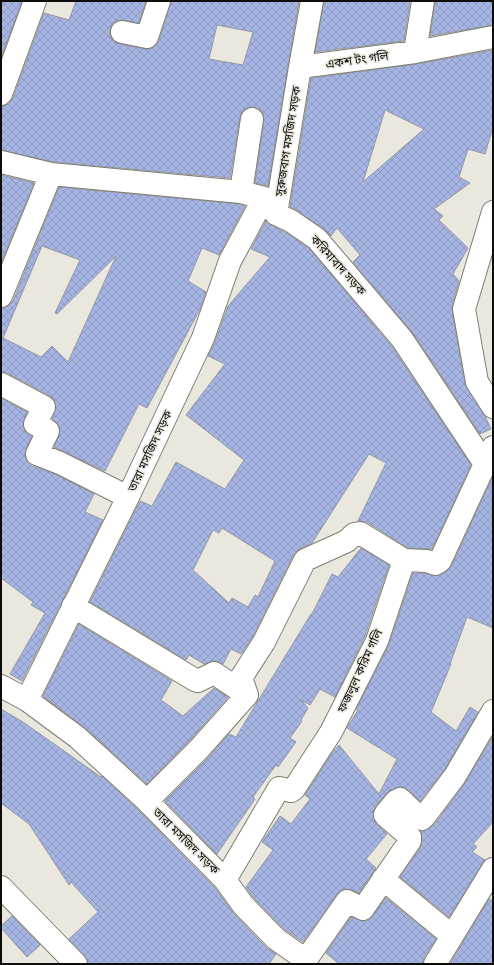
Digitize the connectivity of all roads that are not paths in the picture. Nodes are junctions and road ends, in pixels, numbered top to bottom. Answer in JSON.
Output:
{"nodes":[{"id":1,"x":36,"y":1,"type":"edge"},
{"id":2,"x":159,"y":1,"type":"edge"},
{"id":3,"x":312,"y":1,"type":"edge"},
{"id":4,"x":423,"y":1,"type":"edge"},
{"id":5,"x":122,"y":32,"type":"dead end"},
{"id":6,"x":493,"y":37,"type":"edge"},
{"id":7,"x":415,"y":52,"type":"junction"},
{"id":8,"x":300,"y":67,"type":"junction"},
{"id":9,"x":1,"y":94,"type":"edge"},
{"id":10,"x":252,"y":119,"type":"dead end"},
{"id":11,"x":1,"y":162,"type":"edge"},
{"id":12,"x":51,"y":174,"type":"junction"},
{"id":13,"x":242,"y":192,"type":"junction"},
{"id":14,"x":270,"y":206,"type":"junction"},
{"id":15,"x":493,"y":212,"type":"edge"},
{"id":16,"x":1,"y":296,"type":"edge"},
{"id":17,"x":1,"y":384,"type":"edge"},
{"id":18,"x":493,"y":407,"type":"edge"},
{"id":19,"x":489,"y":455,"type":"edge"},
{"id":20,"x":128,"y":497,"type":"junction"},
{"id":21,"x":404,"y":560,"type":"junction"},
{"id":22,"x":73,"y":606,"type":"junction"},
{"id":23,"x":1,"y":686,"type":"edge"},
{"id":24,"x":247,"y":695,"type":"junction"},
{"id":25,"x":27,"y":700,"type":"junction"},
{"id":26,"x":493,"y":711,"type":"edge"},
{"id":27,"x":147,"y":801,"type":"junction"},
{"id":28,"x":493,"y":869,"type":"edge"},
{"id":29,"x":383,"y":879,"type":"junction"},
{"id":30,"x":225,"y":880,"type":"junction"},
{"id":31,"x":1,"y":887,"type":"edge"},
{"id":32,"x":452,"y":936,"type":"junction"},
{"id":33,"x":304,"y":962,"type":"edge"},
{"id":34,"x":76,"y":964,"type":"edge"},
{"id":35,"x":435,"y":964,"type":"edge"}],
"edges":[{"from":1,"to":9,"type":"street"},
{"from":2,"to":5,"type":"street"},
{"from":3,"to":8,"type":"street","name":"সুরুজবাগ মসজিদ সড়ক"},
{"from":4,"to":7,"type":"street"},
{"from":6,"to":7,"type":"street","name":"একশ টং গলি"},
{"from":7,"to":8,"type":"street","name":"একশ টং গলি"},
{"from":8,"to":14,"type":"street","name":"সুরুজবাগ মসজিদ সড়ক"},
{"from":10,"to":13,"type":"street"},
{"from":11,"to":12,"type":"street","name":"করিমাবাদ সড়ক"},
{"from":12,"to":13,"type":"street","name":"করিমাবাদ সড়ক"},
{"from":12,"to":16,"type":"street"},
{"from":13,"to":14,"type":"street","name":"করিমাবাদ সড়ক"},
{"from":14,"to":19,"type":"street","name":"করিমাবাদ সড়ক"},
{"from":14,"to":20,"type":"street","name":"তারা মসজিদ সড়ক"},
{"from":15,"to":18,"type":"street"},
{"from":17,"to":20,"type":"street"},
{"from":19,"to":21,"type":"street"},
{"from":20,"to":22,"type":"street","name":"তারা মসজিদ সড়ক"},
{"from":21,"to":24,"type":"street"},
{"from":21,"to":30,"type":"street","name":"ফজলুল করিম গলি"},
{"from":22,"to":24,"type":"street"},
{"from":22,"to":25,"type":"street","name":"তারা মসজিদ সড়ক"},
{"from":23,"to":25,"type":"street","name":"তারা মসজিদ সড়ক"},
{"from":24,"to":27,"type":"street","name":"তারা মসজিদ সড়ক"},
{"from":25,"to":27,"type":"street","name":"তারা মসজিদ সড়ক"},
{"from":26,"to":29,"type":"street"},
{"from":27,"to":30,"type":"street","name":"তারা মসজিদ সড়ক"},
{"from":28,"to":32,"type":"street"},
{"from":29,"to":32,"type":"street"},
{"from":29,"to":33,"type":"street"},
{"from":30,"to":33,"type":"street","name":"তারা মসজিদ সড়ক"},
{"from":31,"to":34,"type":"street"},
{"from":32,"to":35,"type":"street"}]}
